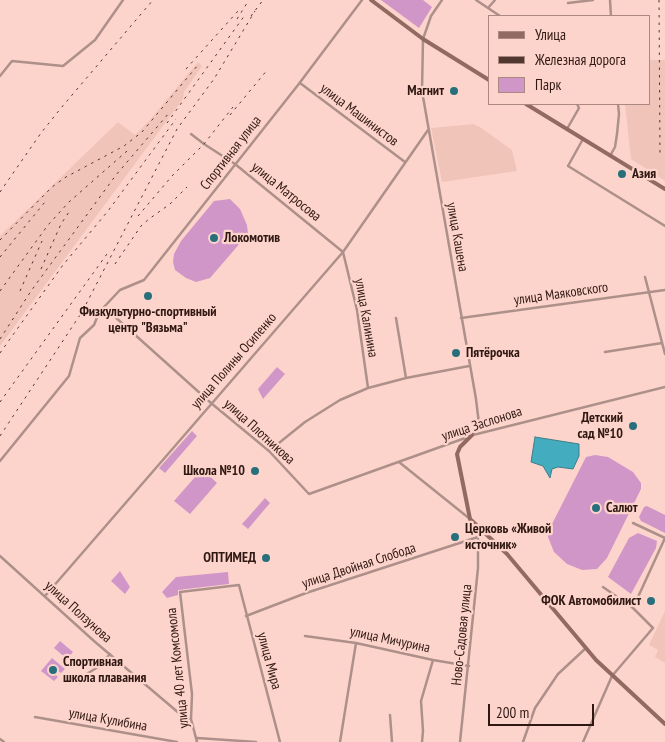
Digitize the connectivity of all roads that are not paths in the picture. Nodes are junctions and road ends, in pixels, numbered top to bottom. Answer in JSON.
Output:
{"nodes":[{"id":1,"x":122,"y":0,"type":"edge"},
{"id":2,"x":362,"y":0,"type":"edge"},
{"id":3,"x":371,"y":0,"type":"edge"},
{"id":4,"x":442,"y":0,"type":"edge"},
{"id":5,"x":476,"y":0,"type":"edge"},
{"id":6,"x":495,"y":0,"type":"edge"},
{"id":7,"x":593,"y":0,"type":"edge"},
{"id":8,"x":610,"y":0,"type":"edge"},
{"id":9,"x":568,"y":3,"type":"dead end"},
{"id":10,"x":488,"y":8,"type":"junction"},
{"id":11,"x":498,"y":15,"type":"edge"},
{"id":12,"x":611,"y":15,"type":"edge"},
{"id":13,"x":422,"y":39,"type":"junction"},
{"id":14,"x":0,"y":76,"type":"edge"},
{"id":15,"x":488,"y":79,"type":"edge"},
{"id":16,"x":300,"y":83,"type":"junction"},
{"id":17,"x":528,"y":105,"type":"edge"},
{"id":18,"x":577,"y":105,"type":"edge"},
{"id":19,"x":618,"y":105,"type":"edge"},
{"id":20,"x":567,"y":129,"type":"junction"},
{"id":21,"x":428,"y":130,"type":"junction"},
{"id":22,"x":191,"y":134,"type":"dead end"},
{"id":23,"x":583,"y":139,"type":"junction"},
{"id":24,"x":610,"y":156,"type":"junction"},
{"id":25,"x":406,"y":162,"type":"junction"},
{"id":26,"x":235,"y":164,"type":"junction"},
{"id":27,"x":665,"y":189,"type":"edge"},
{"id":28,"x":665,"y":226,"type":"edge"},
{"id":29,"x":343,"y":252,"type":"junction"},
{"id":30,"x":645,"y":277,"type":"dead end"},
{"id":31,"x":665,"y":290,"type":"edge"},
{"id":32,"x":650,"y":292,"type":"junction"},
{"id":33,"x":104,"y":307,"type":"junction"},
{"id":34,"x":396,"y":318,"type":"dead end"},
{"id":35,"x":461,"y":318,"type":"junction"},
{"id":36,"x":662,"y":343,"type":"junction"},
{"id":37,"x":604,"y":352,"type":"dead end"},
{"id":38,"x":665,"y":354,"type":"edge"},
{"id":39,"x":469,"y":366,"type":"junction"},
{"id":40,"x":406,"y":378,"type":"junction"},
{"id":41,"x":665,"y":387,"type":"edge"},
{"id":42,"x":368,"y":388,"type":"junction"},
{"id":43,"x":211,"y":403,"type":"junction"},
{"id":44,"x":472,"y":435,"type":"junction"},
{"id":45,"x":269,"y":451,"type":"junction"},
{"id":46,"x":0,"y":461,"type":"edge"},
{"id":47,"x":399,"y":462,"type":"junction"},
{"id":48,"x":309,"y":494,"type":"joint"},
{"id":49,"x":470,"y":519,"type":"junction"},
{"id":50,"x":633,"y":524,"type":"dead end"},
{"id":51,"x":482,"y":531,"type":"junction"},
{"id":52,"x":478,"y":537,"type":"junction"},
{"id":53,"x":665,"y":538,"type":"edge"},
{"id":54,"x":0,"y":556,"type":"edge"},
{"id":55,"x":239,"y":585,"type":"joint"},
{"id":56,"x":603,"y":587,"type":"dead end"},
{"id":57,"x":44,"y":596,"type":"junction"},
{"id":58,"x":633,"y":608,"type":"junction"},
{"id":59,"x":246,"y":616,"type":"junction"},
{"id":60,"x":305,"y":636,"type":"dead end"},
{"id":61,"x":356,"y":643,"type":"junction"},
{"id":62,"x":586,"y":648,"type":"junction"},
{"id":63,"x":110,"y":654,"type":"junction"},
{"id":64,"x":433,"y":660,"type":"junction"},
{"id":65,"x":470,"y":666,"type":"junction"},
{"id":66,"x":612,"y":676,"type":"junction"},
{"id":67,"x":79,"y":683,"type":"dead end"},
{"id":68,"x":390,"y":715,"type":"dead end"},
{"id":69,"x":35,"y":717,"type":"dead end"},
{"id":70,"x":191,"y":719,"type":"junction"},
{"id":71,"x":665,"y":724,"type":"edge"},
{"id":72,"x":196,"y":738,"type":"junction"},
{"id":73,"x":0,"y":739,"type":"edge"},
{"id":74,"x":4,"y":742,"type":"edge"},
{"id":75,"x":177,"y":742,"type":"edge"},
{"id":76,"x":197,"y":742,"type":"edge"},
{"id":77,"x":256,"y":742,"type":"edge"},
{"id":78,"x":280,"y":742,"type":"edge"},
{"id":79,"x":340,"y":742,"type":"edge"},
{"id":80,"x":392,"y":742,"type":"edge"},
{"id":81,"x":422,"y":742,"type":"edge"},
{"id":82,"x":460,"y":742,"type":"edge"},
{"id":83,"x":523,"y":742,"type":"edge"},
{"id":84,"x":583,"y":742,"type":"edge"}],
"edges":[{"from":1,"to":14,"type":"street"},
{"from":2,"to":16,"type":"street","name":"Спортивная улица"},
{"from":3,"to":13,"type":"street"},
{"from":4,"to":13,"type":"street"},
{"from":5,"to":10,"type":"street"},
{"from":6,"to":10,"type":"street"},
{"from":7,"to":9,"type":"street"},
{"from":8,"to":12,"type":"street"},
{"from":10,"to":11,"type":"street"},
{"from":13,"to":15,"type":"street"},
{"from":13,"to":21,"type":"street","name":"улица Кашена"},
{"from":16,"to":25,"type":"street","name":"улица Машинистов"},
{"from":16,"to":26,"type":"street","name":"Спортивная улица"},
{"from":17,"to":20,"type":"street"},
{"from":18,"to":20,"type":"street"},
{"from":19,"to":24,"type":"street"},
{"from":20,"to":23,"type":"street"},
{"from":21,"to":25,"type":"street","name":"улица Полины Осипенко"},
{"from":21,"to":35,"type":"street","name":"улица Кашена"},
{"from":22,"to":26,"type":"street","name":"улица Матросова"},
{"from":23,"to":24,"type":"street"},
{"from":23,"to":28,"type":"street"},
{"from":24,"to":27,"type":"street"},
{"from":25,"to":29,"type":"street","name":"улица Полины Осипенко"},
{"from":26,"to":29,"type":"street","name":"улица Матросова"},
{"from":26,"to":33,"type":"street","name":"Спортивная улица"},
{"from":29,"to":42,"type":"street","name":"улица Калинина"},
{"from":29,"to":43,"type":"street","name":"улица Полины Осипенко"},
{"from":30,"to":32,"type":"street"},
{"from":31,"to":32,"type":"street","name":"улица Маяковского"},
{"from":32,"to":35,"type":"street","name":"улица Маяковского"},
{"from":32,"to":36,"type":"street"},
{"from":33,"to":43,"type":"street","name":"улица Плотникова"},
{"from":33,"to":46,"type":"street","name":"Спортивная улица"},
{"from":34,"to":40,"type":"street"},
{"from":35,"to":39,"type":"street","name":"улица Кашена"},
{"from":36,"to":37,"type":"street"},
{"from":36,"to":38,"type":"street"},
{"from":39,"to":40,"type":"street"},
{"from":39,"to":44,"type":"street","name":"улица Кашена"},
{"from":40,"to":42,"type":"street"},
{"from":41,"to":44,"type":"street","name":"улица Заслонова"},
{"from":42,"to":45,"type":"street"},
{"from":43,"to":45,"type":"street","name":"улица Плотникова"},
{"from":43,"to":57,"type":"street","name":"улица Полины Осипенко"},
{"from":44,"to":47,"type":"street","name":"улица Заслонова"},
{"from":44,"to":49,"type":"street"},
{"from":45,"to":48,"type":"street","name":"улица Плотникова"},
{"from":47,"to":48,"type":"street","name":"улица Заслонова"},
{"from":47,"to":49,"type":"street"},
{"from":49,"to":51,"type":"street"},
{"from":50,"to":53,"type":"street"},
{"from":51,"to":52,"type":"street"},
{"from":51,"to":62,"type":"street"},
{"from":52,"to":59,"type":"street","name":"улица Двойная Слобода"},
{"from":52,"to":65,"type":"street","name":"Ново-Садовая улица"},
{"from":53,"to":58,"type":"street"},
{"from":54,"to":57,"type":"street","name":"улица Ползунова"},
{"from":55,"to":59,"type":"street","name":"улица Мира"},
{"from":55,"to":70,"type":"street","name":"улица 40 лет Комсомола"},
{"from":56,"to":58,"type":"street"},
{"from":57,"to":63,"type":"street","name":"улица Ползунова"},
{"from":58,"to":66,"type":"street"},
{"from":59,"to":78,"type":"street","name":"улица Мира"},
{"from":60,"to":61,"type":"street","name":"улица Мичурина"},
{"from":61,"to":64,"type":"street","name":"улица Мичурина"},
{"from":61,"to":79,"type":"street"},
{"from":62,"to":66,"type":"street"},
{"from":62,"to":83,"type":"street"},
{"from":63,"to":67,"type":"street"},
{"from":63,"to":70,"type":"street","name":"улица Ползунова"},
{"from":64,"to":65,"type":"street","name":"улица Мичурина"},
{"from":64,"to":81,"type":"street"},
{"from":65,"to":82,"type":"street","name":"Ново-Садовая улица"},
{"from":66,"to":71,"type":"street"},
{"from":66,"to":84,"type":"street"},
{"from":68,"to":80,"type":"street"},
{"from":69,"to":75,"type":"street","name":"улица Кулибина"},
{"from":70,"to":72,"type":"street","name":"улица 40 лет Комсомола"},
{"from":72,"to":76,"type":"street","name":"улица 40 лет Комсомола"},
{"from":72,"to":77,"type":"street"},
{"from":73,"to":74,"type":"street"}]}
